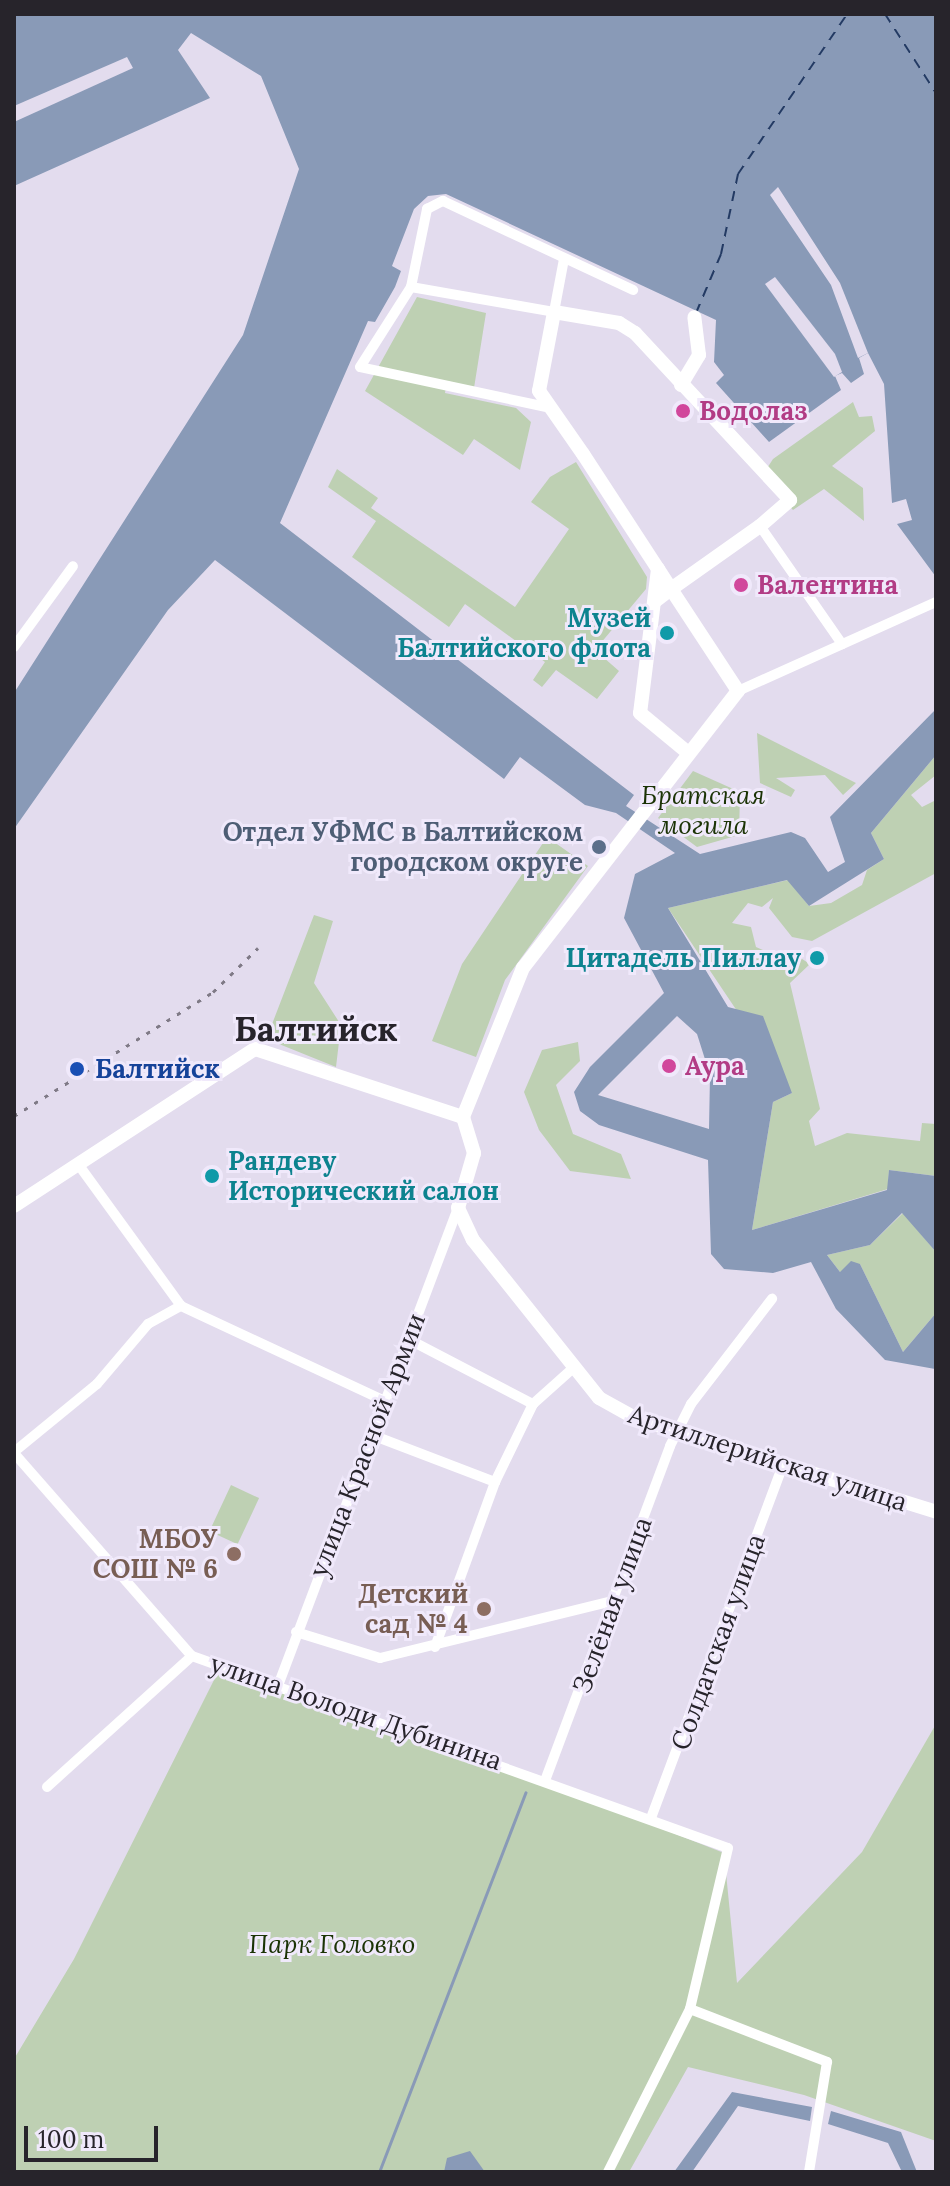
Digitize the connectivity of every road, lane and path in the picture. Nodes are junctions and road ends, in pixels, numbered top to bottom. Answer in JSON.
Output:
{"nodes":[{"id":1,"x":564,"y":259,"type":"junction"},
{"id":2,"x":411,"y":287,"type":"junction"},
{"id":3,"x":633,"y":290,"type":"dead end"},
{"id":4,"x":554,"y":312,"type":"junction"},
{"id":5,"x":694,"y":317,"type":"dead end"},
{"id":6,"x":681,"y":385,"type":"junction"},
{"id":7,"x":551,"y":408,"type":"junction"},
{"id":8,"x":760,"y":526,"type":"junction"},
{"id":9,"x":73,"y":566,"type":"dead end"},
{"id":10,"x":658,"y":569,"type":"junction"},
{"id":11,"x":671,"y":589,"type":"junction"},
{"id":12,"x":655,"y":601,"type":"junction"},
{"id":13,"x":936,"y":602,"type":"edge"},
{"id":14,"x":842,"y":644,"type":"junction"},
{"id":15,"x":14,"y":647,"type":"edge"},
{"id":16,"x":738,"y":691,"type":"junction"},
{"id":17,"x":687,"y":752,"type":"junction"},
{"id":18,"x":463,"y":1117,"type":"junction"},
{"id":19,"x":78,"y":1164,"type":"junction"},
{"id":20,"x":14,"y":1206,"type":"edge"},
{"id":21,"x":458,"y":1208,"type":"junction"},
{"id":22,"x":772,"y":1299,"type":"dead end"},
{"id":23,"x":181,"y":1306,"type":"junction"},
{"id":24,"x":408,"y":1339,"type":"junction"},
{"id":25,"x":571,"y":1370,"type":"junction"},
{"id":26,"x":385,"y":1401,"type":"junction"},
{"id":27,"x":533,"y":1404,"type":"junction"},
{"id":28,"x":677,"y":1431,"type":"junction"},
{"id":29,"x":372,"y":1435,"type":"junction"},
{"id":30,"x":14,"y":1452,"type":"edge"},
{"id":31,"x":783,"y":1465,"type":"junction"},
{"id":32,"x":495,"y":1482,"type":"junction"},
{"id":33,"x":936,"y":1512,"type":"edge"},
{"id":34,"x":616,"y":1600,"type":"junction"},
{"id":35,"x":296,"y":1632,"type":"junction"},
{"id":36,"x":435,"y":1647,"type":"junction"},
{"id":37,"x":192,"y":1656,"type":"junction"},
{"id":38,"x":279,"y":1683,"type":"junction"},
{"id":39,"x":546,"y":1778,"type":"junction"},
{"id":40,"x":47,"y":1787,"type":"dead end"},
{"id":41,"x":651,"y":1818,"type":"junction"},
{"id":42,"x":690,"y":2009,"type":"junction"},
{"id":43,"x":608,"y":2172,"type":"edge"},
{"id":44,"x":809,"y":2172,"type":"edge"}],
"edges":[{"from":1,"to":2,"type":"street"},
{"from":1,"to":3,"type":"street"},
{"from":1,"to":4,"type":"street"},
{"from":2,"to":4,"type":"street"},
{"from":2,"to":7,"type":"street"},
{"from":4,"to":6,"type":"street"},
{"from":4,"to":7,"type":"street"},
{"from":5,"to":6,"type":"street"},
{"from":6,"to":8,"type":"street"},
{"from":7,"to":10,"type":"street"},
{"from":8,"to":11,"type":"street"},
{"from":8,"to":14,"type":"street"},
{"from":9,"to":15,"type":"street"},
{"from":10,"to":11,"type":"street"},
{"from":10,"to":12,"type":"street"},
{"from":11,"to":12,"type":"street"},
{"from":11,"to":16,"type":"street"},
{"from":12,"to":17,"type":"street"},
{"from":13,"to":14,"type":"street"},
{"from":14,"to":16,"type":"street"},
{"from":16,"to":17,"type":"street"},
{"from":17,"to":18,"type":"street"},
{"from":18,"to":19,"type":"street"},
{"from":18,"to":21,"type":"street"},
{"from":19,"to":20,"type":"street"},
{"from":19,"to":23,"type":"street"},
{"from":21,"to":24,"type":"street","name":"улица Красной Армии"},
{"from":21,"to":25,"type":"street","name":"Артиллерийская улица"},
{"from":22,"to":28,"type":"street","name":"Зелёная улица"},
{"from":23,"to":26,"type":"street"},
{"from":23,"to":30,"type":"street"},
{"from":24,"to":26,"type":"street","name":"улица Красной Армии"},
{"from":24,"to":27,"type":"street"},
{"from":25,"to":27,"type":"street"},
{"from":25,"to":28,"type":"street","name":"Артиллерийская улица"},
{"from":26,"to":29,"type":"street","name":"улица Красной Армии"},
{"from":27,"to":32,"type":"street"},
{"from":28,"to":31,"type":"street","name":"Артиллерийская улица"},
{"from":28,"to":34,"type":"street","name":"Зелёная улица"},
{"from":29,"to":32,"type":"street"},
{"from":29,"to":35,"type":"street","name":"улица Красной Армии"},
{"from":30,"to":37,"type":"street","name":"улица Володи Дубинина"},
{"from":31,"to":33,"type":"street","name":"Артиллерийская улица"},
{"from":31,"to":41,"type":"street","name":"Солдатская улица"},
{"from":32,"to":36,"type":"street"},
{"from":34,"to":36,"type":"street"},
{"from":34,"to":39,"type":"street","name":"Зелёная улица"},
{"from":35,"to":36,"type":"street"},
{"from":35,"to":38,"type":"street","name":"улица Красной Армии"},
{"from":37,"to":38,"type":"street","name":"улица Володи Дубинина"},
{"from":37,"to":40,"type":"street"},
{"from":38,"to":39,"type":"street","name":"улица Володи Дубинина"},
{"from":39,"to":41,"type":"street","name":"улица Володи Дубинина"},
{"from":41,"to":42,"type":"street","name":"улица Володи Дубинина"},
{"from":42,"to":43,"type":"street"},
{"from":42,"to":44,"type":"street"}]}
